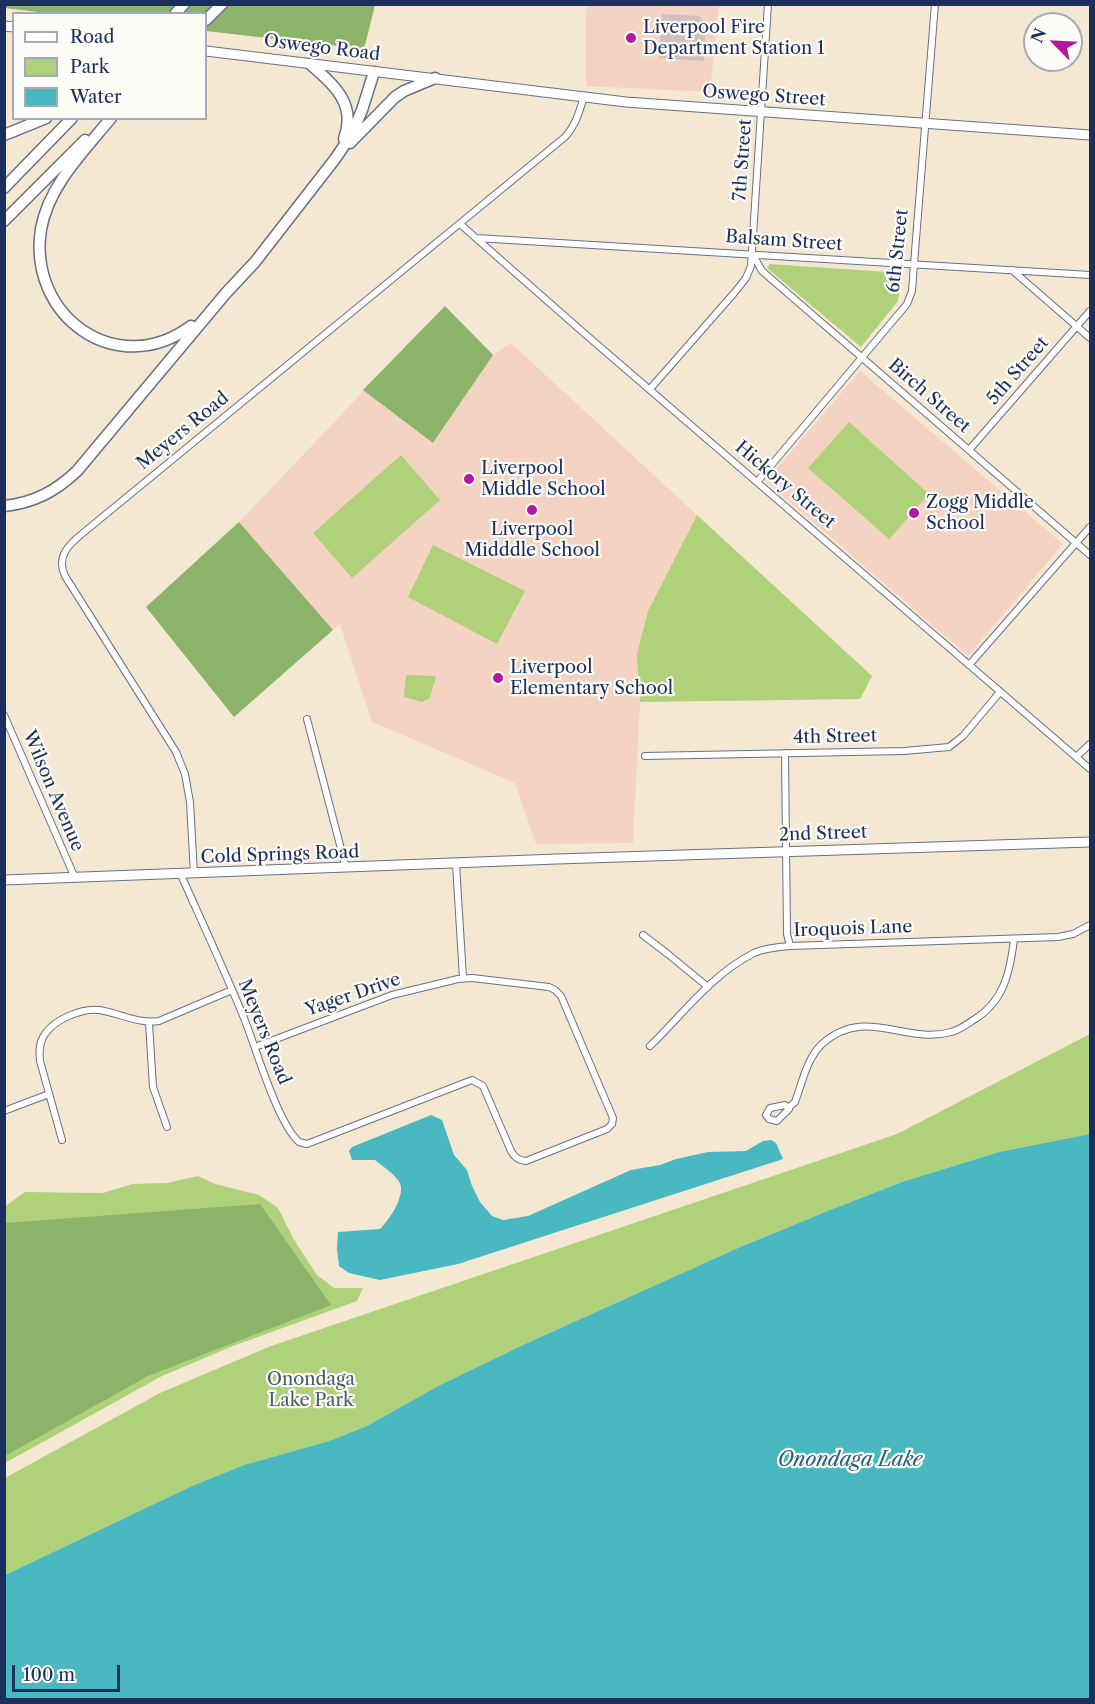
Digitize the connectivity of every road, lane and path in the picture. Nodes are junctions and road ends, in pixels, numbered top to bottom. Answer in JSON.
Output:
{"nodes":[{"id":1,"x":222,"y":4,"type":"edge"},
{"id":2,"x":768,"y":4,"type":"edge"},
{"id":3,"x":935,"y":4,"type":"edge"},
{"id":4,"x":207,"y":19,"type":"edge"},
{"id":5,"x":207,"y":51,"type":"edge"},
{"id":6,"x":310,"y":64,"type":"junction"},
{"id":7,"x":374,"y":72,"type":"junction"},
{"id":8,"x":435,"y":78,"type":"junction"},
{"id":9,"x":584,"y":97,"type":"junction"},
{"id":10,"x":761,"y":113,"type":"junction"},
{"id":11,"x":41,"y":120,"type":"edge"},
{"id":12,"x":70,"y":120,"type":"edge"},
{"id":13,"x":104,"y":120,"type":"edge"},
{"id":14,"x":109,"y":120,"type":"edge"},
{"id":15,"x":924,"y":124,"type":"junction"},
{"id":16,"x":4,"y":135,"type":"edge"},
{"id":17,"x":1090,"y":135,"type":"edge"},
{"id":18,"x":336,"y":159,"type":"junction"},
{"id":19,"x":4,"y":188,"type":"edge"},
{"id":20,"x":4,"y":221,"type":"edge"},
{"id":21,"x":460,"y":224,"type":"junction"},
{"id":22,"x":284,"y":225,"type":"junction"},
{"id":23,"x":476,"y":238,"type":"junction"},
{"id":24,"x":753,"y":255,"type":"junction"},
{"id":25,"x":914,"y":264,"type":"junction"},
{"id":26,"x":1011,"y":270,"type":"junction"},
{"id":27,"x":1090,"y":275,"type":"edge"},
{"id":28,"x":1090,"y":311,"type":"edge"},
{"id":29,"x":191,"y":326,"type":"junction"},
{"id":30,"x":1077,"y":327,"type":"junction"},
{"id":31,"x":1090,"y":338,"type":"edge"},
{"id":32,"x":863,"y":358,"type":"junction"},
{"id":33,"x":650,"y":389,"type":"junction"},
{"id":34,"x":969,"y":450,"type":"junction"},
{"id":35,"x":757,"y":482,"type":"junction"},
{"id":36,"x":4,"y":500,"type":"edge"},
{"id":37,"x":4,"y":506,"type":"edge"},
{"id":38,"x":1090,"y":527,"type":"edge"},
{"id":39,"x":1076,"y":543,"type":"junction"},
{"id":40,"x":1090,"y":555,"type":"edge"},
{"id":41,"x":969,"y":664,"type":"junction"},
{"id":42,"x":1000,"y":692,"type":"junction"},
{"id":43,"x":4,"y":715,"type":"edge"},
{"id":44,"x":307,"y":719,"type":"dead end"},
{"id":45,"x":1090,"y":744,"type":"edge"},
{"id":46,"x":784,"y":753,"type":"junction"},
{"id":47,"x":645,"y":756,"type":"dead end"},
{"id":48,"x":1077,"y":756,"type":"junction"},
{"id":49,"x":1090,"y":769,"type":"edge"},
{"id":50,"x":1090,"y":842,"type":"edge"},
{"id":51,"x":786,"y":852,"type":"junction"},
{"id":52,"x":556,"y":859,"type":"joint"},
{"id":53,"x":456,"y":864,"type":"junction"},
{"id":54,"x":347,"y":869,"type":"junction"},
{"id":55,"x":194,"y":874,"type":"junction"},
{"id":56,"x":181,"y":875,"type":"junction"},
{"id":57,"x":75,"y":878,"type":"junction"},
{"id":58,"x":4,"y":880,"type":"edge"},
{"id":59,"x":1090,"y":925,"type":"edge"},
{"id":60,"x":643,"y":936,"type":"dead end"},
{"id":61,"x":1014,"y":940,"type":"junction"},
{"id":62,"x":790,"y":946,"type":"junction"},
{"id":63,"x":463,"y":978,"type":"junction"},
{"id":64,"x":708,"y":987,"type":"junction"},
{"id":65,"x":232,"y":990,"type":"junction"},
{"id":66,"x":149,"y":1023,"type":"junction"},
{"id":67,"x":650,"y":1046,"type":"dead end"},
{"id":68,"x":255,"y":1047,"type":"junction"},
{"id":69,"x":49,"y":1094,"type":"junction"},
{"id":70,"x":789,"y":1107,"type":"dead end"},
{"id":71,"x":4,"y":1111,"type":"edge"},
{"id":72,"x":357,"y":1126,"type":"joint"},
{"id":73,"x":167,"y":1127,"type":"dead end"},
{"id":74,"x":62,"y":1140,"type":"dead end"}],
"edges":[{"from":1,"to":4,"type":"highway"},
{"from":2,"to":10,"type":"street","name":"7th Street"},
{"from":3,"to":15,"type":"street","name":"6th Street"},
{"from":5,"to":6,"type":"main road","name":"Oswego Road"},
{"from":6,"to":7,"type":"main road","name":"Oswego Road"},
{"from":6,"to":18,"type":"highway"},
{"from":7,"to":8,"type":"main road","name":"Oswego Road"},
{"from":7,"to":18,"type":"highway"},
{"from":8,"to":9,"type":"main road","name":"Oswego Street"},
{"from":8,"to":18,"type":"highway"},
{"from":9,"to":10,"type":"main road","name":"Oswego Street"},
{"from":9,"to":21,"type":"street","name":"Meyers Road"},
{"from":10,"to":15,"type":"main road","name":"Oswego Street"},
{"from":10,"to":24,"type":"street","name":"7th Street"},
{"from":11,"to":16,"type":"highway"},
{"from":12,"to":19,"type":"highway"},
{"from":13,"to":20,"type":"highway"},
{"from":14,"to":29,"type":"highway"},
{"from":15,"to":17,"type":"main road","name":"Oswego Street"},
{"from":15,"to":25,"type":"street","name":"6th Street"},
{"from":18,"to":22,"type":"highway"},
{"from":21,"to":23,"type":"street","name":"Hickory Street"},
{"from":21,"to":55,"type":"street","name":"Meyers Road"},
{"from":22,"to":29,"type":"highway"},
{"from":22,"to":37,"type":"highway"},
{"from":23,"to":24,"type":"street","name":"Balsam Street"},
{"from":23,"to":33,"type":"street","name":"Hickory Street"},
{"from":24,"to":25,"type":"street","name":"Balsam Street"},
{"from":24,"to":32,"type":"street","name":"Birch Street"},
{"from":24,"to":33,"type":"street","name":"7th Street"},
{"from":25,"to":26,"type":"street","name":"Balsam Street"},
{"from":25,"to":32,"type":"street","name":"6th Street"},
{"from":26,"to":27,"type":"street","name":"Balsam Street"},
{"from":26,"to":30,"type":"street"},
{"from":28,"to":30,"type":"street","name":"5th Street"},
{"from":29,"to":36,"type":"highway"},
{"from":30,"to":31,"type":"street"},
{"from":30,"to":34,"type":"street","name":"5th Street"},
{"from":32,"to":34,"type":"street","name":"Birch Street"},
{"from":32,"to":35,"type":"street","name":"6th Street"},
{"from":33,"to":35,"type":"street","name":"Hickory Street"},
{"from":34,"to":39,"type":"street","name":"Birch Street"},
{"from":35,"to":41,"type":"street","name":"Hickory Street"},
{"from":38,"to":39,"type":"street"},
{"from":39,"to":40,"type":"street","name":"Birch Street"},
{"from":39,"to":41,"type":"street"},
{"from":41,"to":42,"type":"street","name":"Hickory Street"},
{"from":42,"to":46,"type":"street","name":"4th Street"},
{"from":42,"to":48,"type":"street","name":"Hickory Street"},
{"from":43,"to":57,"type":"street","name":"Wilson Avenue"},
{"from":44,"to":54,"type":"street"},
{"from":45,"to":48,"type":"street"},
{"from":46,"to":47,"type":"street","name":"4th Street"},
{"from":46,"to":51,"type":"street"},
{"from":48,"to":49,"type":"street","name":"Hickory Street"},
{"from":50,"to":51,"type":"main road","name":"2nd Street"},
{"from":51,"to":52,"type":"main road","name":"2nd Street"},
{"from":51,"to":62,"type":"street"},
{"from":52,"to":53,"type":"main road","name":"Cold Springs Road"},
{"from":53,"to":54,"type":"main road","name":"Cold Springs Road"},
{"from":53,"to":63,"type":"street"},
{"from":54,"to":55,"type":"main road","name":"Cold Springs Road"},
{"from":55,"to":56,"type":"main road","name":"Cold Springs Road"},
{"from":56,"to":57,"type":"main road","name":"Cold Springs Road"},
{"from":56,"to":65,"type":"street","name":"Meyers Road"},
{"from":57,"to":58,"type":"main road","name":"Cold Springs Road"},
{"from":59,"to":61,"type":"street","name":"Iroquois Lane"},
{"from":60,"to":64,"type":"street"},
{"from":61,"to":62,"type":"street","name":"Iroquois Lane"},
{"from":61,"to":70,"type":"street"},
{"from":62,"to":64,"type":"street","name":"Iroquois Lane"},
{"from":63,"to":68,"type":"street","name":"Yager Drive"},
{"from":63,"to":72,"type":"street","name":"Yager Drive"},
{"from":64,"to":67,"type":"street","name":"Iroquois Lane"},
{"from":65,"to":66,"type":"street"},
{"from":65,"to":68,"type":"street","name":"Meyers Road"},
{"from":66,"to":69,"type":"street"},
{"from":66,"to":73,"type":"street"},
{"from":68,"to":72,"type":"street","name":"Meyers Road"},
{"from":69,"to":71,"type":"street"},
{"from":69,"to":74,"type":"street"}]}
